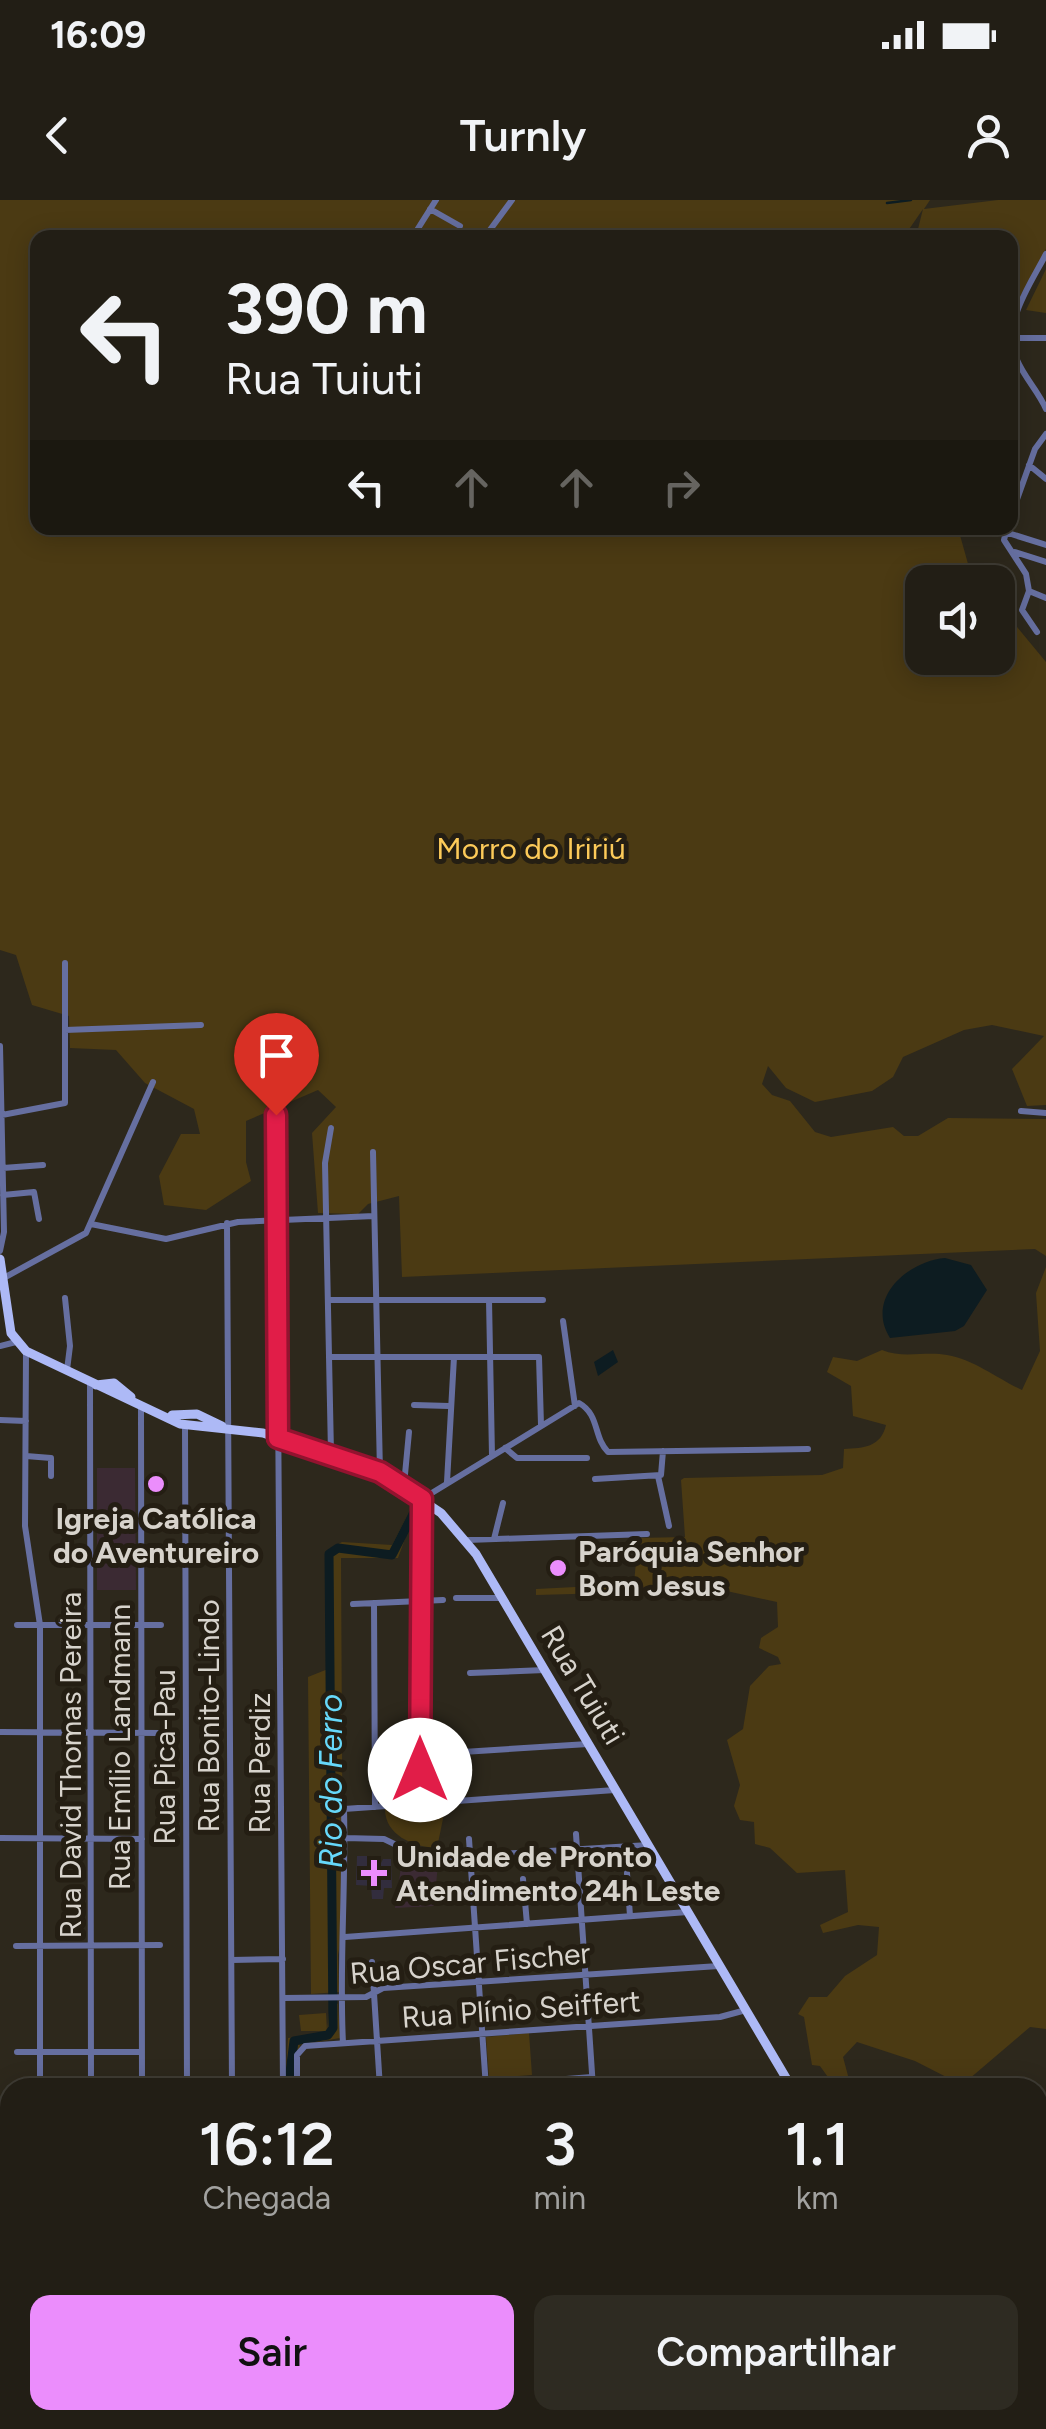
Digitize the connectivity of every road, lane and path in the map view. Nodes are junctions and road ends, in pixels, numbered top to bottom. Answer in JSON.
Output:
{"nodes":[{"id":1,"x":436,"y":200,"type":"edge"},
{"id":2,"x":512,"y":200,"type":"edge"},
{"id":3,"x":430,"y":209,"type":"junction"},
{"id":4,"x":460,"y":226,"type":"dead end"},
{"id":5,"x":417,"y":230,"type":"edge"},
{"id":6,"x":490,"y":230,"type":"edge"},
{"id":7,"x":1046,"y":254,"type":"edge"},
{"id":8,"x":1018,"y":318,"type":"edge"},
{"id":9,"x":1018,"y":335,"type":"edge"},
{"id":10,"x":1046,"y":338,"type":"edge"},
{"id":11,"x":1018,"y":363,"type":"edge"},
{"id":12,"x":1046,"y":408,"type":"edge"},
{"id":13,"x":1046,"y":434,"type":"edge"},
{"id":14,"x":1044,"y":444,"type":"edge"},
{"id":15,"x":1029,"y":465,"type":"junction"},
{"id":16,"x":1046,"y":479,"type":"edge"},
{"id":17,"x":1018,"y":493,"type":"edge"},
{"id":18,"x":1018,"y":534,"type":"edge"},
{"id":19,"x":1005,"y":535,"type":"edge"},
{"id":20,"x":1046,"y":545,"type":"edge"},
{"id":21,"x":1015,"y":552,"type":"junction"},
{"id":22,"x":1046,"y":562,"type":"edge"},
{"id":23,"x":1028,"y":592,"type":"junction"},
{"id":24,"x":1046,"y":598,"type":"edge"},
{"id":25,"x":1037,"y":632,"type":"dead end"},
{"id":26,"x":65,"y":963,"type":"dead end"},
{"id":27,"x":201,"y":1025,"type":"dead end"},
{"id":28,"x":65,"y":1030,"type":"junction"},
{"id":29,"x":0,"y":1046,"type":"edge"},
{"id":30,"x":153,"y":1082,"type":"dead end"},
{"id":31,"x":1021,"y":1111,"type":"dead end"},
{"id":32,"x":1046,"y":1113,"type":"edge"},
{"id":33,"x":2,"y":1115,"type":"edge"},
{"id":34,"x":276,"y":1115,"type":"dead end"},
{"id":35,"x":332,"y":1128,"type":"dead end"},
{"id":36,"x":373,"y":1152,"type":"dead end"},
{"id":37,"x":43,"y":1165,"type":"dead end"},
{"id":38,"x":3,"y":1168,"type":"junction"},
{"id":39,"x":4,"y":1195,"type":"junction"},
{"id":40,"x":374,"y":1216,"type":"junction"},
{"id":41,"x":326,"y":1218,"type":"junction"},
{"id":42,"x":39,"y":1220,"type":"dead end"},
{"id":43,"x":277,"y":1220,"type":"junction"},
{"id":44,"x":228,"y":1223,"type":"junction"},
{"id":45,"x":91,"y":1224,"type":"junction"},
{"id":46,"x":0,"y":1250,"type":"edge"},
{"id":47,"x":0,"y":1259,"type":"edge"},
{"id":48,"x":2,"y":1279,"type":"edge"},
{"id":49,"x":65,"y":1298,"type":"dead end"},
{"id":50,"x":328,"y":1300,"type":"junction"},
{"id":51,"x":376,"y":1300,"type":"junction"},
{"id":52,"x":489,"y":1300,"type":"junction"},
{"id":53,"x":543,"y":1300,"type":"dead end"},
{"id":54,"x":563,"y":1321,"type":"dead end"},
{"id":55,"x":16,"y":1342,"type":"junction"},
{"id":56,"x":0,"y":1346,"type":"edge"},
{"id":57,"x":26,"y":1351,"type":"junction"},
{"id":58,"x":329,"y":1357,"type":"junction"},
{"id":59,"x":378,"y":1357,"type":"junction"},
{"id":60,"x":454,"y":1357,"type":"junction"},
{"id":61,"x":490,"y":1357,"type":"junction"},
{"id":62,"x":66,"y":1371,"type":"junction"},
{"id":63,"x":92,"y":1384,"type":"junction"},
{"id":64,"x":110,"y":1387,"type":"junction"},
{"id":65,"x":414,"y":1405,"type":"dead end"},
{"id":66,"x":449,"y":1406,"type":"junction"},
{"id":67,"x":575,"y":1406,"type":"junction"},
{"id":68,"x":141,"y":1407,"type":"junction"},
{"id":69,"x":200,"y":1415,"type":"junction"},
{"id":70,"x":0,"y":1420,"type":"edge"},
{"id":71,"x":26,"y":1420,"type":"junction"},
{"id":72,"x":185,"y":1426,"type":"junction"},
{"id":73,"x":542,"y":1426,"type":"junction"},
{"id":74,"x":198,"y":1428,"type":"junction"},
{"id":75,"x":230,"y":1429,"type":"junction"},
{"id":76,"x":409,"y":1432,"type":"dead end"},
{"id":77,"x":278,"y":1438,"type":"junction"},
{"id":78,"x":505,"y":1448,"type":"junction"},
{"id":79,"x":808,"y":1450,"type":"dead end"},
{"id":80,"x":663,"y":1451,"type":"junction"},
{"id":81,"x":331,"y":1454,"type":"junction"},
{"id":82,"x":25,"y":1456,"type":"junction"},
{"id":83,"x":492,"y":1456,"type":"junction"},
{"id":84,"x":586,"y":1458,"type":"dead end"},
{"id":85,"x":380,"y":1472,"type":"junction"},
{"id":86,"x":51,"y":1476,"type":"dead end"},
{"id":87,"x":658,"y":1476,"type":"junction"},
{"id":88,"x":595,"y":1479,"type":"dead end"},
{"id":89,"x":447,"y":1484,"type":"junction"},
{"id":90,"x":404,"y":1486,"type":"junction"},
{"id":91,"x":422,"y":1499,"type":"junction"},
{"id":92,"x":503,"y":1502,"type":"dead end"},
{"id":93,"x":668,"y":1526,"type":"dead end"},
{"id":94,"x":647,"y":1534,"type":"dead end"},
{"id":95,"x":494,"y":1539,"type":"junction"},
{"id":96,"x":467,"y":1540,"type":"junction"},
{"id":97,"x":456,"y":1598,"type":"dead end"},
{"id":98,"x":502,"y":1598,"type":"junction"},
{"id":99,"x":443,"y":1600,"type":"dead end"},
{"id":100,"x":418,"y":1601,"type":"junction"},
{"id":101,"x":374,"y":1603,"type":"junction"},
{"id":102,"x":353,"y":1604,"type":"dead end"},
{"id":103,"x":16,"y":1625,"type":"dead end"},
{"id":104,"x":40,"y":1625,"type":"junction"},
{"id":105,"x":93,"y":1625,"type":"junction"},
{"id":106,"x":141,"y":1625,"type":"junction"},
{"id":107,"x":161,"y":1625,"type":"dead end"},
{"id":108,"x":545,"y":1670,"type":"junction"},
{"id":109,"x":470,"y":1673,"type":"dead end"},
{"id":110,"x":0,"y":1732,"type":"edge"},
{"id":111,"x":40,"y":1732,"type":"junction"},
{"id":112,"x":92,"y":1732,"type":"junction"},
{"id":113,"x":142,"y":1733,"type":"junction"},
{"id":114,"x":161,"y":1733,"type":"dead end"},
{"id":115,"x":589,"y":1744,"type":"junction"},
{"id":116,"x":447,"y":1753,"type":"dead end"},
{"id":117,"x":616,"y":1790,"type":"junction"},
{"id":118,"x":420,"y":1804,"type":"junction"},
{"id":119,"x":375,"y":1807,"type":"junction"},
{"id":120,"x":576,"y":1834,"type":"dead end"},
{"id":121,"x":0,"y":1838,"type":"edge"},
{"id":122,"x":40,"y":1838,"type":"junction"},
{"id":123,"x":92,"y":1838,"type":"junction"},
{"id":124,"x":345,"y":1838,"type":"junction"},
{"id":125,"x":142,"y":1839,"type":"junction"},
{"id":126,"x":469,"y":1839,"type":"dead end"},
{"id":127,"x":649,"y":1846,"type":"junction"},
{"id":128,"x":576,"y":1850,"type":"junction"},
{"id":129,"x":470,"y":1857,"type":"junction"},
{"id":130,"x":627,"y":1872,"type":"dead end"},
{"id":131,"x":523,"y":1879,"type":"dead end"},
{"id":132,"x":688,"y":1912,"type":"junction"},
{"id":133,"x":630,"y":1916,"type":"junction"},
{"id":134,"x":581,"y":1920,"type":"junction"},
{"id":135,"x":528,"y":1924,"type":"junction"},
{"id":136,"x":475,"y":1927,"type":"junction"},
{"id":137,"x":345,"y":1936,"type":"junction"},
{"id":138,"x":160,"y":1945,"type":"dead end"},
{"id":139,"x":16,"y":1946,"type":"dead end"},
{"id":140,"x":40,"y":1946,"type":"junction"},
{"id":141,"x":92,"y":1946,"type":"junction"},
{"id":142,"x":142,"y":1946,"type":"junction"},
{"id":143,"x":232,"y":1960,"type":"junction"},
{"id":144,"x":283,"y":1960,"type":"junction"},
{"id":145,"x":372,"y":1962,"type":"dead end"},
{"id":146,"x":720,"y":1966,"type":"junction"},
{"id":147,"x":585,"y":1975,"type":"junction"},
{"id":148,"x":478,"y":1982,"type":"junction"},
{"id":149,"x":374,"y":1994,"type":"junction"},
{"id":150,"x":336,"y":1997,"type":"junction"},
{"id":151,"x":283,"y":1998,"type":"junction"},
{"id":152,"x":746,"y":2010,"type":"junction"},
{"id":153,"x":588,"y":2026,"type":"junction"},
{"id":154,"x":482,"y":2034,"type":"junction"},
{"id":155,"x":376,"y":2041,"type":"junction"},
{"id":156,"x":343,"y":2044,"type":"junction"},
{"id":157,"x":17,"y":2052,"type":"dead end"},
{"id":158,"x":40,"y":2052,"type":"junction"},
{"id":159,"x":91,"y":2052,"type":"junction"},
{"id":160,"x":142,"y":2052,"type":"junction"},
{"id":161,"x":40,"y":2078,"type":"edge"},
{"id":162,"x":91,"y":2078,"type":"edge"},
{"id":163,"x":142,"y":2078,"type":"edge"},
{"id":164,"x":188,"y":2078,"type":"edge"},
{"id":165,"x":232,"y":2078,"type":"edge"},
{"id":166,"x":283,"y":2078,"type":"edge"},
{"id":167,"x":298,"y":2078,"type":"edge"},
{"id":168,"x":379,"y":2078,"type":"edge"},
{"id":169,"x":485,"y":2078,"type":"edge"},
{"id":170,"x":592,"y":2078,"type":"edge"},
{"id":171,"x":786,"y":2078,"type":"edge"}],
"edges":[{"from":1,"to":3,"type":"street"},
{"from":2,"to":6,"type":"street"},
{"from":3,"to":4,"type":"street"},
{"from":3,"to":5,"type":"street"},
{"from":7,"to":8,"type":"street"},
{"from":9,"to":10,"type":"street"},
{"from":11,"to":12,"type":"street"},
{"from":13,"to":14,"type":"street"},
{"from":14,"to":15,"type":"street"},
{"from":15,"to":16,"type":"street"},
{"from":15,"to":17,"type":"street"},
{"from":18,"to":20,"type":"street"},
{"from":19,"to":21,"type":"street"},
{"from":21,"to":22,"type":"street"},
{"from":21,"to":23,"type":"street"},
{"from":23,"to":24,"type":"street"},
{"from":23,"to":25,"type":"street"},
{"from":26,"to":28,"type":"street"},
{"from":27,"to":28,"type":"street"},
{"from":28,"to":33,"type":"street"},
{"from":29,"to":33,"type":"street"},
{"from":30,"to":45,"type":"street"},
{"from":31,"to":32,"type":"street"},
{"from":33,"to":38,"type":"street"},
{"from":34,"to":43,"type":"street","name":"Rua Perdiz"},
{"from":35,"to":41,"type":"street"},
{"from":36,"to":40,"type":"street"},
{"from":37,"to":38,"type":"street"},
{"from":38,"to":39,"type":"street"},
{"from":39,"to":42,"type":"street"},
{"from":39,"to":46,"type":"street"},
{"from":40,"to":41,"type":"street"},
{"from":40,"to":51,"type":"street"},
{"from":41,"to":43,"type":"street"},
{"from":41,"to":50,"type":"street"},
{"from":43,"to":44,"type":"street"},
{"from":43,"to":77,"type":"street","name":"Rua Perdiz"},
{"from":44,"to":45,"type":"street"},
{"from":44,"to":75,"type":"street","name":"Rua Bonito-Lindo"},
{"from":45,"to":48,"type":"street"},
{"from":47,"to":48,"type":"main road"},
{"from":48,"to":55,"type":"main road"},
{"from":49,"to":62,"type":"street"},
{"from":50,"to":51,"type":"street"},
{"from":50,"to":58,"type":"street"},
{"from":51,"to":52,"type":"street"},
{"from":51,"to":59,"type":"street"},
{"from":52,"to":53,"type":"street"},
{"from":52,"to":61,"type":"street"},
{"from":54,"to":67,"type":"street"},
{"from":55,"to":56,"type":"street"},
{"from":55,"to":57,"type":"main road","name":"Rua Tuiuti"},
{"from":57,"to":62,"type":"main road","name":"Rua Tuiuti"},
{"from":57,"to":71,"type":"street"},
{"from":58,"to":59,"type":"street"},
{"from":58,"to":81,"type":"street"},
{"from":59,"to":60,"type":"street"},
{"from":59,"to":85,"type":"street"},
{"from":60,"to":61,"type":"street"},
{"from":60,"to":66,"type":"street"},
{"from":61,"to":73,"type":"street"},
{"from":61,"to":83,"type":"street"},
{"from":62,"to":63,"type":"main road","name":"Rua Tuiuti"},
{"from":63,"to":64,"type":"main road","name":"Rua Tuiuti"},
{"from":63,"to":105,"type":"street","name":"Rua David Thomas Pereira"},
{"from":64,"to":68,"type":"main road","name":"Rua Tuiuti"},
{"from":64,"to":69,"type":"main road","name":"Rua Tuiuti"},
{"from":65,"to":66,"type":"street"},
{"from":66,"to":89,"type":"street"},
{"from":67,"to":73,"type":"street"},
{"from":67,"to":80,"type":"street"},
{"from":68,"to":72,"type":"main road","name":"Rua Tuiuti"},
{"from":68,"to":106,"type":"street","name":"Rua Emílio Landmann"},
{"from":69,"to":74,"type":"main road"},
{"from":69,"to":75,"type":"main road","name":"Rua Tuiuti"},
{"from":70,"to":71,"type":"street"},
{"from":71,"to":82,"type":"street"},
{"from":72,"to":74,"type":"main road","name":"Rua Tuiuti"},
{"from":72,"to":164,"type":"street","name":"Rua Pica-Pau"},
{"from":73,"to":78,"type":"street"},
{"from":74,"to":75,"type":"main road","name":"Rua Tuiuti"},
{"from":75,"to":77,"type":"main road","name":"Rua Tuiuti"},
{"from":75,"to":143,"type":"street","name":"Rua Bonito-Lindo"},
{"from":76,"to":90,"type":"street"},
{"from":77,"to":81,"type":"main road","name":"Rua Tuiuti"},
{"from":77,"to":144,"type":"street","name":"Rua Perdiz"},
{"from":78,"to":83,"type":"street"},
{"from":78,"to":84,"type":"street"},
{"from":79,"to":80,"type":"street"},
{"from":80,"to":87,"type":"street"},
{"from":81,"to":85,"type":"main road","name":"Rua Tuiuti"},
{"from":82,"to":86,"type":"street"},
{"from":82,"to":104,"type":"street"},
{"from":83,"to":89,"type":"street"},
{"from":85,"to":90,"type":"main road","name":"Rua Tuiuti"},
{"from":87,"to":88,"type":"street"},
{"from":87,"to":93,"type":"street"},
{"from":89,"to":91,"type":"street"},
{"from":90,"to":91,"type":"main road","name":"Rua Tuiuti"},
{"from":91,"to":96,"type":"main road","name":"Rua Tuiuti"},
{"from":91,"to":100,"type":"street"},
{"from":92,"to":95,"type":"street"},
{"from":94,"to":95,"type":"street"},
{"from":95,"to":96,"type":"street"},
{"from":96,"to":98,"type":"main road","name":"Rua Tuiuti"},
{"from":97,"to":98,"type":"street"},
{"from":98,"to":108,"type":"main road","name":"Rua Tuiuti"},
{"from":99,"to":100,"type":"street"},
{"from":100,"to":101,"type":"street"},
{"from":100,"to":118,"type":"street"},
{"from":101,"to":102,"type":"street"},
{"from":101,"to":119,"type":"street"},
{"from":103,"to":104,"type":"street"},
{"from":104,"to":105,"type":"street"},
{"from":104,"to":111,"type":"street"},
{"from":105,"to":106,"type":"street"},
{"from":105,"to":112,"type":"street","name":"Rua David Thomas Pereira"},
{"from":106,"to":107,"type":"street"},
{"from":106,"to":113,"type":"street","name":"Rua Emílio Landmann"},
{"from":108,"to":109,"type":"street"},
{"from":108,"to":115,"type":"main road","name":"Rua Tuiuti"},
{"from":110,"to":111,"type":"street"},
{"from":111,"to":112,"type":"street"},
{"from":111,"to":122,"type":"street"},
{"from":112,"to":113,"type":"street"},
{"from":112,"to":123,"type":"street","name":"Rua David Thomas Pereira"},
{"from":113,"to":114,"type":"street"},
{"from":113,"to":125,"type":"street","name":"Rua Emílio Landmann"},
{"from":115,"to":116,"type":"street"},
{"from":115,"to":117,"type":"main road","name":"Rua Tuiuti"},
{"from":117,"to":118,"type":"street"},
{"from":117,"to":127,"type":"main road","name":"Rua Tuiuti"},
{"from":118,"to":119,"type":"street"},
{"from":119,"to":124,"type":"street"},
{"from":120,"to":128,"type":"street"},
{"from":121,"to":122,"type":"street"},
{"from":122,"to":123,"type":"street"},
{"from":122,"to":140,"type":"street"},
{"from":123,"to":125,"type":"street"},
{"from":123,"to":141,"type":"street","name":"Rua David Thomas Pereira"},
{"from":124,"to":129,"type":"street"},
{"from":124,"to":137,"type":"street"},
{"from":125,"to":142,"type":"street","name":"Rua Emílio Landmann"},
{"from":126,"to":129,"type":"street"},
{"from":127,"to":128,"type":"street"},
{"from":127,"to":132,"type":"main road","name":"Rua Tuiuti"},
{"from":128,"to":129,"type":"street"},
{"from":128,"to":134,"type":"street"},
{"from":129,"to":136,"type":"street"},
{"from":130,"to":133,"type":"street"},
{"from":131,"to":135,"type":"street"},
{"from":132,"to":133,"type":"street"},
{"from":132,"to":146,"type":"main road","name":"Rua Tuiuti"},
{"from":133,"to":134,"type":"street"},
{"from":134,"to":135,"type":"street"},
{"from":134,"to":147,"type":"street"},
{"from":135,"to":136,"type":"street"},
{"from":136,"to":137,"type":"street"},
{"from":136,"to":148,"type":"street"},
{"from":137,"to":150,"type":"street"},
{"from":138,"to":142,"type":"street"},
{"from":139,"to":140,"type":"street"},
{"from":140,"to":141,"type":"street"},
{"from":140,"to":158,"type":"street"},
{"from":141,"to":142,"type":"street"},
{"from":141,"to":159,"type":"street","name":"Rua David Thomas Pereira"},
{"from":142,"to":160,"type":"street","name":"Rua Emílio Landmann"},
{"from":143,"to":144,"type":"street"},
{"from":143,"to":165,"type":"street","name":"Rua Bonito-Lindo"},
{"from":144,"to":151,"type":"street","name":"Rua Perdiz"},
{"from":145,"to":149,"type":"street"},
{"from":146,"to":147,"type":"street","name":"Rua Oscar Fischer"},
{"from":146,"to":152,"type":"main road","name":"Rua Tuiuti"},
{"from":147,"to":148,"type":"street","name":"Rua Oscar Fischer"},
{"from":147,"to":153,"type":"street"},
{"from":148,"to":149,"type":"street","name":"Rua Oscar Fischer"},
{"from":148,"to":154,"type":"street"},
{"from":149,"to":150,"type":"street","name":"Rua Oscar Fischer"},
{"from":149,"to":155,"type":"street"},
{"from":150,"to":151,"type":"street","name":"Rua Oscar Fischer"},
{"from":150,"to":156,"type":"street"},
{"from":151,"to":166,"type":"street","name":"Rua Perdiz"},
{"from":152,"to":153,"type":"street","name":"Rua Plínio Seiffert"},
{"from":152,"to":171,"type":"main road","name":"Rua Tuiuti"},
{"from":153,"to":154,"type":"street","name":"Rua Plínio Seiffert"},
{"from":153,"to":170,"type":"street"},
{"from":154,"to":155,"type":"street","name":"Rua Plínio Seiffert"},
{"from":154,"to":169,"type":"street"},
{"from":155,"to":156,"type":"street","name":"Rua Plínio Seiffert"},
{"from":155,"to":168,"type":"street"},
{"from":156,"to":167,"type":"street","name":"Rua Plínio Seiffert"},
{"from":157,"to":158,"type":"street"},
{"from":158,"to":159,"type":"street"},
{"from":158,"to":161,"type":"street"},
{"from":159,"to":160,"type":"street"},
{"from":159,"to":162,"type":"street","name":"Rua David Thomas Pereira"},
{"from":160,"to":163,"type":"street","name":"Rua Emílio Landmann"}]}
